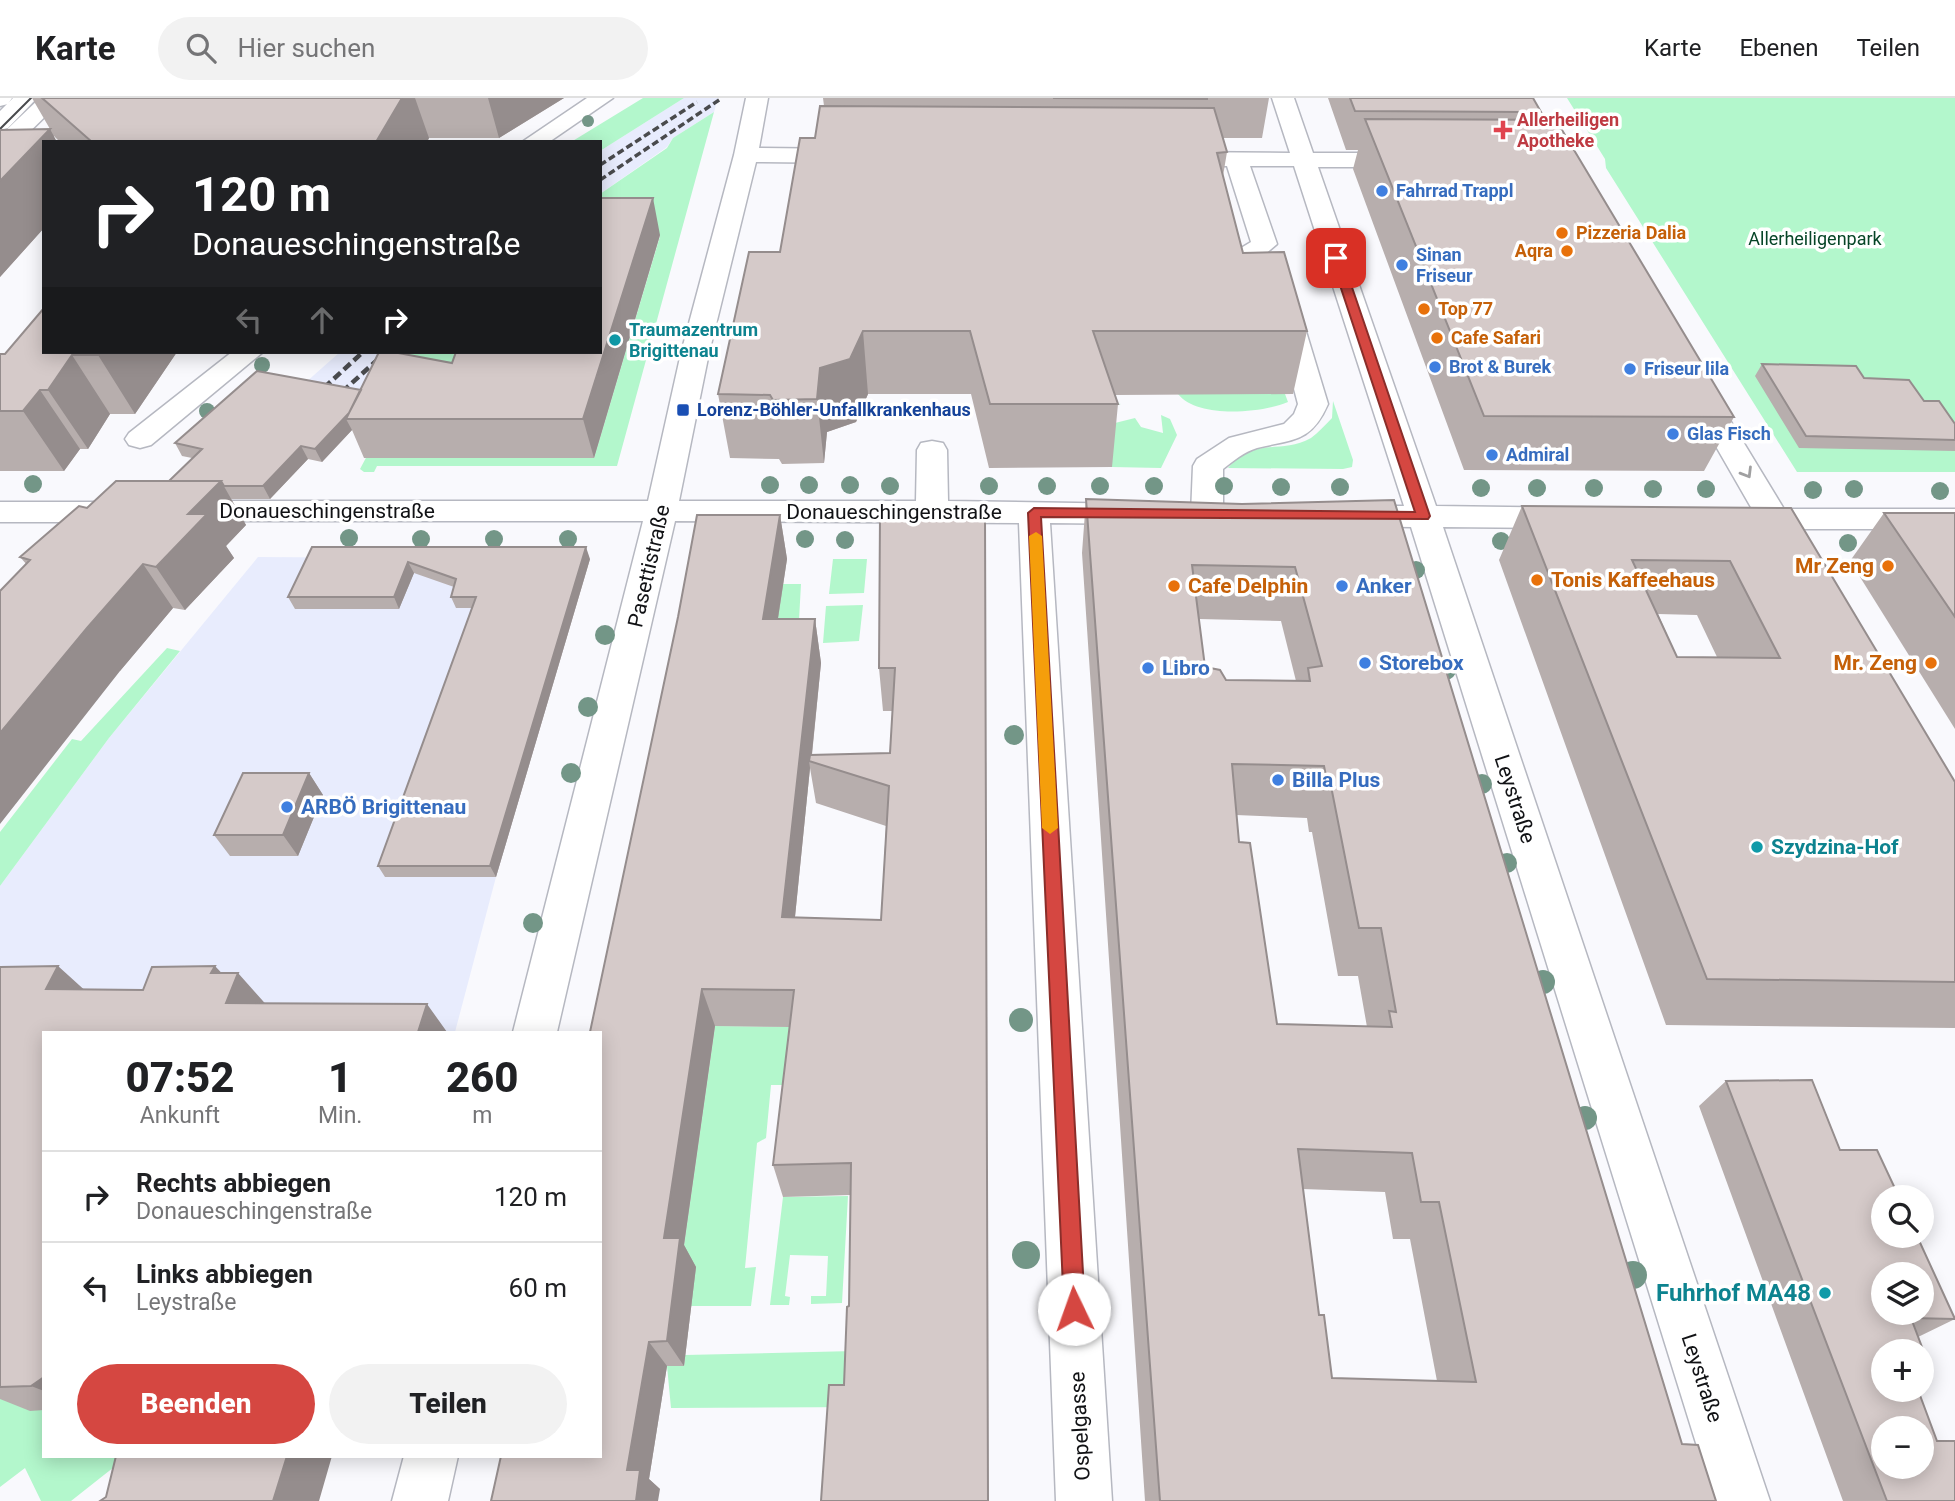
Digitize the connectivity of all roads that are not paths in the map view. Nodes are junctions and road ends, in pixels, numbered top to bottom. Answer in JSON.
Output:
{"nodes":[{"id":1,"x":26,"y":98,"type":"edge"},
{"id":2,"x":53,"y":98,"type":"edge"},
{"id":3,"x":602,"y":98,"type":"edge"},
{"id":4,"x":757,"y":98,"type":"edge"},
{"id":5,"x":1283,"y":98,"type":"edge"},
{"id":6,"x":0,"y":123,"type":"edge"},
{"id":7,"x":536,"y":140,"type":"edge"},
{"id":8,"x":6,"y":154,"type":"edge"},
{"id":9,"x":746,"y":155,"type":"junction"},
{"id":10,"x":868,"y":156,"type":"edge"},
{"id":11,"x":1154,"y":158,"type":"edge"},
{"id":12,"x":1236,"y":159,"type":"junction"},
{"id":13,"x":1303,"y":159,"type":"junction"},
{"id":14,"x":1429,"y":160,"type":"edge"},
{"id":15,"x":246,"y":354,"type":"edge"},
{"id":16,"x":1682,"y":363,"type":"edge"},
{"id":17,"x":140,"y":439,"type":"dead end"},
{"id":18,"x":932,"y":450,"type":"dead end"},
{"id":19,"x":662,"y":511,"type":"junction"},
{"id":20,"x":932,"y":511,"type":"junction"},
{"id":21,"x":0,"y":512,"type":"edge"},
{"id":22,"x":1034,"y":513,"type":"junction"},
{"id":23,"x":1316,"y":515,"type":"edge"},
{"id":24,"x":1423,"y":516,"type":"junction"},
{"id":25,"x":1599,"y":518,"type":"edge"},
{"id":26,"x":1721,"y":519,"type":"edge"},
{"id":27,"x":1775,"y":519,"type":"junction"},
{"id":28,"x":1955,"y":519,"type":"edge"},
{"id":29,"x":1798,"y":560,"type":"edge"},
{"id":30,"x":535,"y":1031,"type":"edge"},
{"id":31,"x":431,"y":1458,"type":"edge"},
{"id":32,"x":420,"y":1501,"type":"edge"},
{"id":33,"x":1084,"y":1501,"type":"edge"},
{"id":34,"x":1742,"y":1501,"type":"edge"}],
"edges":[{"from":1,"to":6,"type":"street"},
{"from":2,"to":8,"type":"street"},
{"from":3,"to":7,"type":"street"},
{"from":4,"to":9,"type":"street","name":"Pasettistraße"},
{"from":5,"to":13,"type":"street","name":"Leystraße"},
{"from":9,"to":10,"type":"street"},
{"from":9,"to":19,"type":"street","name":"Pasettistraße"},
{"from":11,"to":12,"type":"street"},
{"from":12,"to":13,"type":"street"},
{"from":12,"to":22,"type":"street","name":"Donaueschingenstraße"},
{"from":13,"to":14,"type":"street"},
{"from":13,"to":24,"type":"street","name":"Leystraße"},
{"from":15,"to":17,"type":"street"},
{"from":16,"to":27,"type":"street","one_way":true},
{"from":18,"to":20,"type":"street"},
{"from":19,"to":20,"type":"street","name":"Donaueschingenstraße"},
{"from":19,"to":21,"type":"street","name":"Donaueschingenstraße"},
{"from":19,"to":30,"type":"street","name":"Pasettistraße"},
{"from":20,"to":22,"type":"street","name":"Donaueschingenstraße"},
{"from":22,"to":33,"type":"street","name":"Ospelgasse"},
{"from":23,"to":24,"type":"street"},
{"from":24,"to":25,"type":"street"},
{"from":24,"to":34,"type":"street","name":"Leystraße"},
{"from":26,"to":27,"type":"street"},
{"from":27,"to":28,"type":"street"},
{"from":27,"to":29,"type":"street"},
{"from":31,"to":32,"type":"street"}]}
